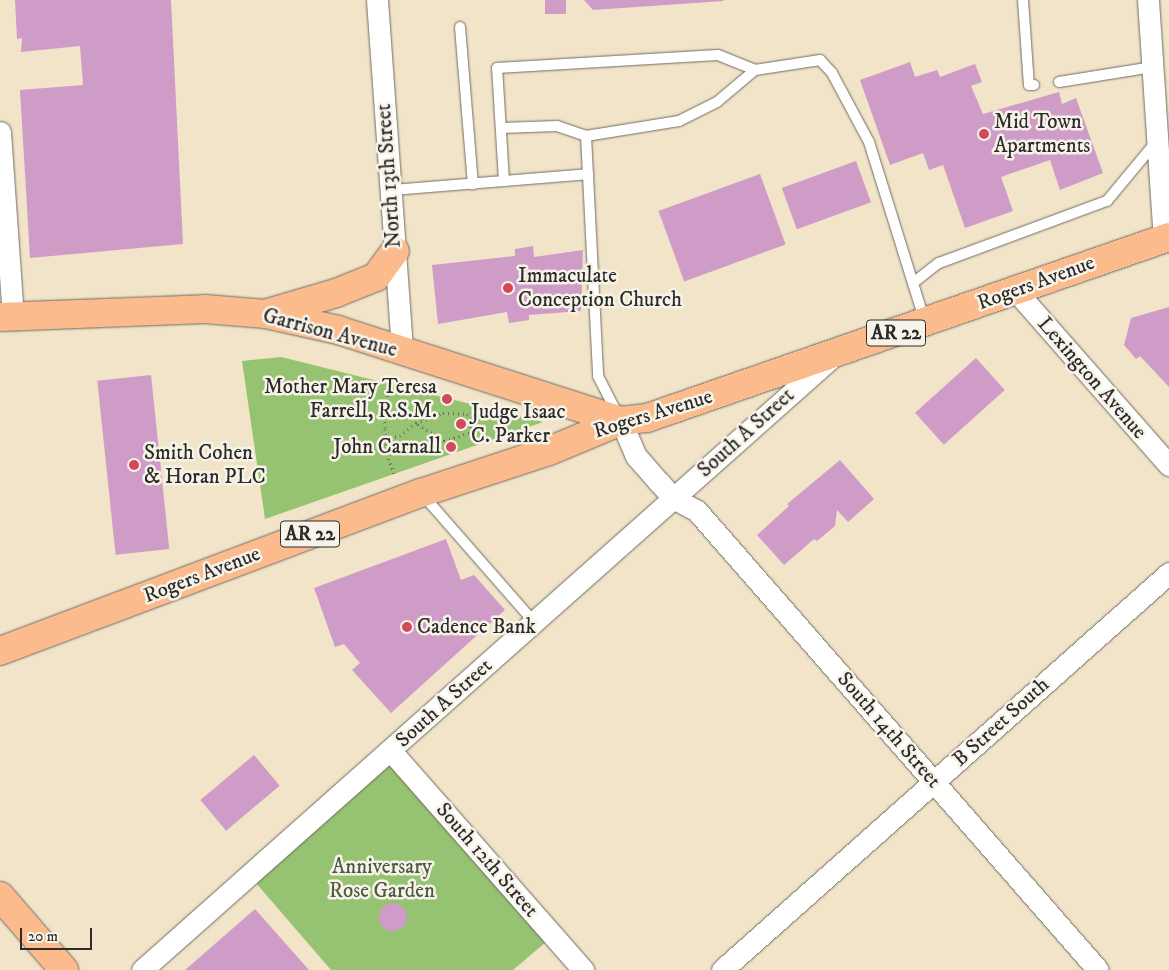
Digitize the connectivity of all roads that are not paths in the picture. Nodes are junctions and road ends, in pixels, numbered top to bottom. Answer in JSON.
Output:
{"nodes":[{"id":1,"x":377,"y":0,"type":"edge"},
{"id":2,"x":1023,"y":0,"type":"edge"},
{"id":3,"x":1148,"y":0,"type":"edge"},
{"id":4,"x":460,"y":27,"type":"dead end"},
{"id":5,"x":1153,"y":67,"type":"junction"},
{"id":6,"x":755,"y":70,"type":"junction"},
{"id":7,"x":1059,"y":82,"type":"dead end"},
{"id":8,"x":1034,"y":84,"type":"dead end"},
{"id":9,"x":501,"y":128,"type":"junction"},
{"id":10,"x":0,"y":132,"type":"edge"},
{"id":11,"x":586,"y":136,"type":"junction"},
{"id":12,"x":1158,"y":139,"type":"junction"},
{"id":13,"x":588,"y":174,"type":"junction"},
{"id":14,"x":504,"y":181,"type":"junction"},
{"id":15,"x":473,"y":184,"type":"junction"},
{"id":16,"x":390,"y":190,"type":"junction"},
{"id":17,"x":1167,"y":237,"type":"edge"},
{"id":18,"x":395,"y":251,"type":"junction"},
{"id":19,"x":913,"y":283,"type":"junction"},
{"id":20,"x":1015,"y":290,"type":"junction"},
{"id":21,"x":266,"y":314,"type":"junction"},
{"id":22,"x":6,"y":317,"type":"edge"},
{"id":23,"x":925,"y":323,"type":"junction"},
{"id":24,"x":402,"y":351,"type":"junction"},
{"id":25,"x":835,"y":354,"type":"junction"},
{"id":26,"x":620,"y":420,"type":"junction"},
{"id":27,"x":1169,"y":466,"type":"edge"},
{"id":28,"x":421,"y":493,"type":"junction"},
{"id":29,"x":673,"y":498,"type":"junction"},
{"id":30,"x":1169,"y":574,"type":"edge"},
{"id":31,"x":534,"y":622,"type":"junction"},
{"id":32,"x":0,"y":651,"type":"edge"},
{"id":33,"x":390,"y":750,"type":"junction"},
{"id":34,"x":934,"y":782,"type":"junction"},
{"id":35,"x":0,"y":896,"type":"edge"},
{"id":36,"x":64,"y":970,"type":"edge"},
{"id":37,"x":142,"y":970,"type":"edge"},
{"id":38,"x":583,"y":970,"type":"edge"},
{"id":39,"x":722,"y":970,"type":"edge"},
{"id":40,"x":1098,"y":970,"type":"edge"}],
"edges":[{"from":1,"to":16,"type":"street","name":"North 13th Street"},
{"from":2,"to":8,"type":"lane"},
{"from":3,"to":5,"type":"street"},
{"from":4,"to":15,"type":"lane"},
{"from":5,"to":7,"type":"lane"},
{"from":5,"to":12,"type":"street"},
{"from":6,"to":9,"type":"lane"},
{"from":6,"to":11,"type":"lane"},
{"from":6,"to":19,"type":"lane"},
{"from":9,"to":11,"type":"lane"},
{"from":9,"to":14,"type":"lane"},
{"from":10,"to":22,"type":"street"},
{"from":11,"to":13,"type":"lane"},
{"from":12,"to":17,"type":"street"},
{"from":12,"to":19,"type":"lane"},
{"from":13,"to":14,"type":"lane"},
{"from":13,"to":26,"type":"lane"},
{"from":14,"to":15,"type":"lane"},
{"from":15,"to":16,"type":"lane"},
{"from":16,"to":18,"type":"street","name":"North 13th Street"},
{"from":17,"to":20,"type":"main road","name":"Rogers Avenue","number":"AR 22"},
{"from":18,"to":21,"type":"main road"},
{"from":18,"to":24,"type":"street","name":"North 13th Street"},
{"from":19,"to":23,"type":"lane"},
{"from":20,"to":23,"type":"main road","name":"Rogers Avenue","number":"AR 22"},
{"from":20,"to":27,"type":"street","name":"Lexington Avenue"},
{"from":21,"to":22,"type":"main road","name":"Garrison Avenue"},
{"from":21,"to":24,"type":"main road","name":"Garrison Avenue"},
{"from":23,"to":25,"type":"main road","name":"Rogers Avenue","number":"AR 22"},
{"from":24,"to":26,"type":"main road","name":"Garrison Avenue"},
{"from":25,"to":26,"type":"main road","name":"Rogers Avenue","number":"AR 22"},
{"from":25,"to":29,"type":"street","name":"South A Street"},
{"from":26,"to":28,"type":"main road","name":"Rogers Avenue","number":"AR 22"},
{"from":26,"to":29,"type":"street"},
{"from":28,"to":31,"type":"lane"},
{"from":28,"to":32,"type":"main road","name":"Rogers Avenue","number":"AR 22"},
{"from":29,"to":31,"type":"street","name":"South A Street"},
{"from":29,"to":34,"type":"street","name":"South 14th Street"},
{"from":30,"to":34,"type":"street","name":"B Street South"},
{"from":31,"to":33,"type":"street","name":"South A Street"},
{"from":33,"to":37,"type":"street","name":"South A Street"},
{"from":33,"to":38,"type":"street","name":"South 12th Street"},
{"from":34,"to":39,"type":"street","name":"B Street South"},
{"from":34,"to":40,"type":"street","name":"South 14th Street"},
{"from":35,"to":36,"type":"main road"}]}
